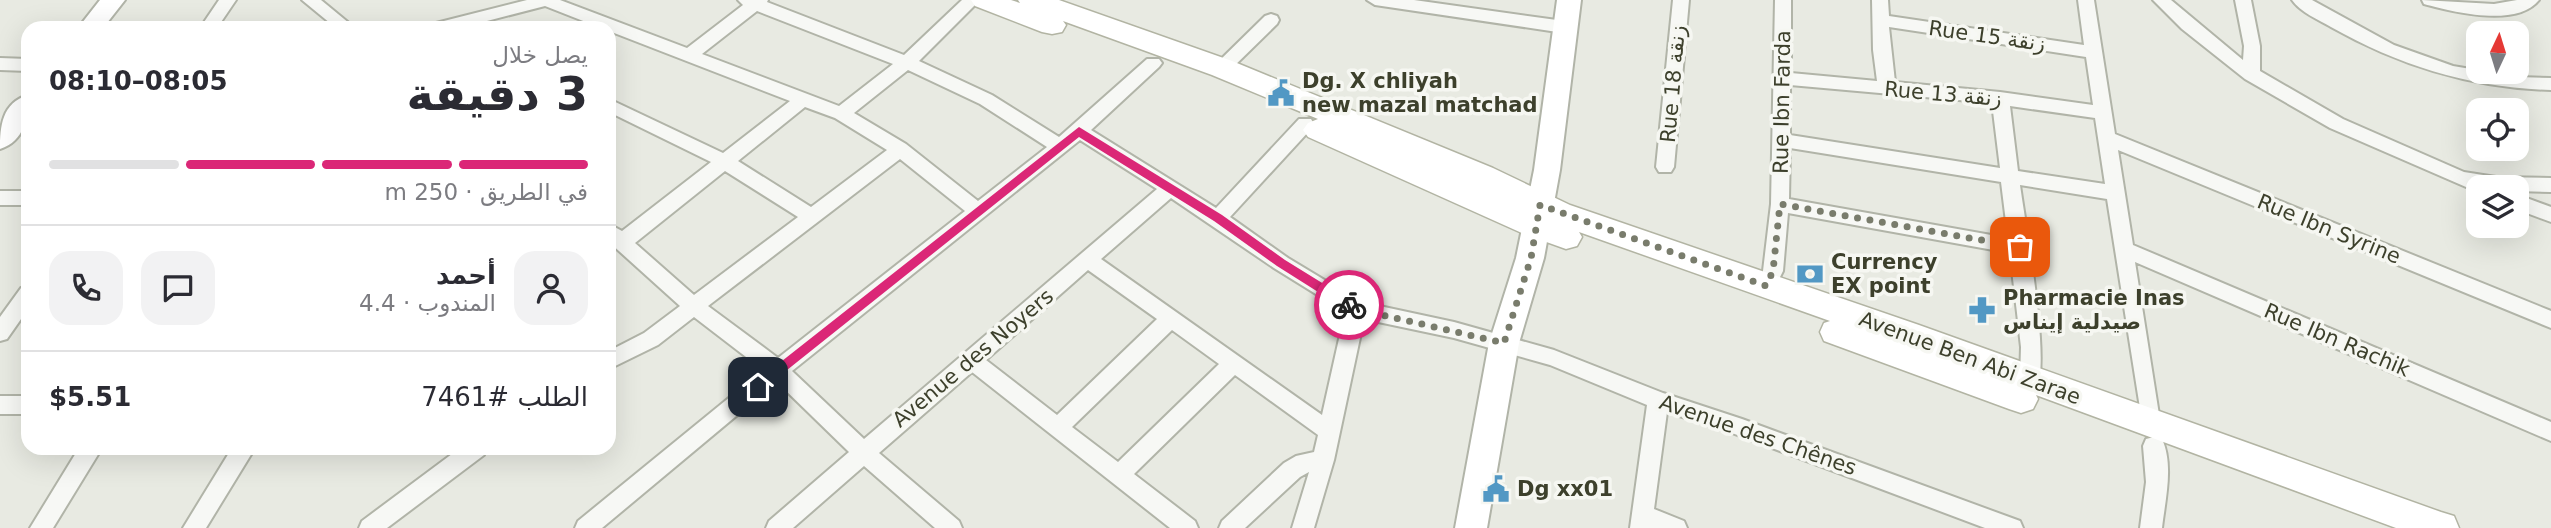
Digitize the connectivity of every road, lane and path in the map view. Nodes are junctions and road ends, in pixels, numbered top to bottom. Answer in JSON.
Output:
{"nodes":[{"id":1,"x":113,"y":0,"type":"edge"},
{"id":2,"x":228,"y":0,"type":"edge"},
{"id":3,"x":310,"y":0,"type":"edge"},
{"id":4,"x":479,"y":0,"type":"edge"},
{"id":5,"x":972,"y":0,"type":"edge"},
{"id":6,"x":984,"y":0,"type":"edge"},
{"id":7,"x":1031,"y":0,"type":"edge"},
{"id":8,"x":1374,"y":0,"type":"edge"},
{"id":9,"x":1569,"y":0,"type":"edge"},
{"id":10,"x":1681,"y":0,"type":"edge"},
{"id":11,"x":1783,"y":0,"type":"edge"},
{"id":12,"x":1880,"y":0,"type":"edge"},
{"id":13,"x":2086,"y":0,"type":"edge"},
{"id":14,"x":2161,"y":0,"type":"edge"},
{"id":15,"x":2243,"y":0,"type":"edge"},
{"id":16,"x":2300,"y":0,"type":"edge"},
{"id":17,"x":2430,"y":0,"type":"edge"},
{"id":18,"x":2531,"y":0,"type":"edge"},
{"id":19,"x":548,"y":1,"type":"edge"},
{"id":20,"x":754,"y":1,"type":"edge"},
{"id":21,"x":1453,"y":6,"type":"edge"},
{"id":22,"x":498,"y":13,"type":"junction"},
{"id":23,"x":1270,"y":20,"type":"dead end"},
{"id":24,"x":1880,"y":20,"type":"junction"},
{"id":25,"x":96,"y":21,"type":"edge"},
{"id":26,"x":213,"y":21,"type":"edge"},
{"id":27,"x":338,"y":21,"type":"edge"},
{"id":28,"x":466,"y":21,"type":"edge"},
{"id":29,"x":587,"y":21,"type":"edge"},
{"id":30,"x":1564,"y":27,"type":"junction"},
{"id":31,"x":616,"y":36,"type":"edge"},
{"id":32,"x":2094,"y":52,"type":"junction"},
{"id":33,"x":688,"y":56,"type":"junction"},
{"id":34,"x":907,"y":62,"type":"junction"},
{"id":35,"x":1153,"y":63,"type":"junction"},
{"id":36,"x":0,"y":64,"type":"edge"},
{"id":37,"x":21,"y":65,"type":"edge"},
{"id":38,"x":1222,"y":68,"type":"junction"},
{"id":39,"x":2250,"y":75,"type":"junction"},
{"id":40,"x":1783,"y":78,"type":"junction"},
{"id":41,"x":2551,"y":84,"type":"edge"},
{"id":42,"x":1887,"y":89,"type":"junction"},
{"id":43,"x":2000,"y":98,"type":"junction"},
{"id":44,"x":804,"y":99,"type":"junction"},
{"id":45,"x":616,"y":108,"type":"edge"},
{"id":46,"x":21,"y":113,"type":"edge"},
{"id":47,"x":2103,"y":113,"type":"junction"},
{"id":48,"x":841,"y":114,"type":"junction"},
{"id":49,"x":1305,"y":124,"type":"junction"},
{"id":50,"x":1079,"y":131,"type":"junction"},
{"id":51,"x":2107,"y":138,"type":"junction"},
{"id":52,"x":0,"y":139,"type":"edge"},
{"id":53,"x":1782,"y":140,"type":"junction"},
{"id":54,"x":1059,"y":146,"type":"junction"},
{"id":55,"x":900,"y":149,"type":"junction"},
{"id":56,"x":724,"y":162,"type":"junction"},
{"id":57,"x":1665,"y":167,"type":"dead end"},
{"id":58,"x":2010,"y":177,"type":"junction"},
{"id":59,"x":2466,"y":180,"type":"edge"},
{"id":60,"x":2529,"y":185,"type":"edge"},
{"id":61,"x":2551,"y":185,"type":"edge"},
{"id":62,"x":1169,"y":189,"type":"junction"},
{"id":63,"x":2115,"y":193,"type":"junction"},
{"id":64,"x":0,"y":198,"type":"edge"},
{"id":65,"x":21,"y":198,"type":"edge"},
{"id":66,"x":1780,"y":204,"type":"junction"},
{"id":67,"x":2529,"y":206,"type":"edge"},
{"id":68,"x":979,"y":212,"type":"junction"},
{"id":69,"x":810,"y":215,"type":"junction"},
{"id":70,"x":1537,"y":215,"type":"junction"},
{"id":71,"x":2551,"y":215,"type":"edge"},
{"id":72,"x":1218,"y":218,"type":"junction"},
{"id":73,"x":616,"y":236,"type":"edge"},
{"id":74,"x":2020,"y":247,"type":"junction"},
{"id":75,"x":2124,"y":249,"type":"junction"},
{"id":76,"x":1089,"y":261,"type":"junction"},
{"id":77,"x":1766,"y":286,"type":"junction"},
{"id":78,"x":21,"y":303,"type":"edge"},
{"id":79,"x":693,"y":306,"type":"junction"},
{"id":80,"x":1356,"y":309,"type":"junction"},
{"id":81,"x":1170,"y":318,"type":"junction"},
{"id":82,"x":2551,"y":320,"type":"edge"},
{"id":83,"x":0,"y":333,"type":"edge"},
{"id":84,"x":1504,"y":343,"type":"junction"},
{"id":85,"x":616,"y":357,"type":"edge"},
{"id":86,"x":970,"y":359,"type":"junction"},
{"id":87,"x":1235,"y":362,"type":"junction"},
{"id":88,"x":778,"y":370,"type":"junction"},
{"id":89,"x":2030,"y":380,"type":"junction"},
{"id":90,"x":1658,"y":400,"type":"junction"},
{"id":91,"x":0,"y":405,"type":"edge"},
{"id":92,"x":21,"y":405,"type":"edge"},
{"id":93,"x":1058,"y":427,"type":"junction"},
{"id":94,"x":1328,"y":430,"type":"junction"},
{"id":95,"x":2551,"y":432,"type":"edge"},
{"id":96,"x":2152,"y":434,"type":"junction"},
{"id":97,"x":863,"y":452,"type":"junction"},
{"id":98,"x":87,"y":455,"type":"edge"},
{"id":99,"x":240,"y":455,"type":"edge"},
{"id":100,"x":467,"y":455,"type":"edge"},
{"id":101,"x":1322,"y":460,"type":"junction"},
{"id":102,"x":1120,"y":474,"type":"junction"},
{"id":103,"x":1642,"y":521,"type":"edge"},
{"id":104,"x":41,"y":528,"type":"edge"},
{"id":105,"x":194,"y":528,"type":"edge"},
{"id":106,"x":370,"y":528,"type":"edge"},
{"id":107,"x":586,"y":528,"type":"edge"},
{"id":108,"x":777,"y":528,"type":"edge"},
{"id":109,"x":951,"y":528,"type":"edge"},
{"id":110,"x":1187,"y":528,"type":"edge"},
{"id":111,"x":1230,"y":528,"type":"edge"},
{"id":112,"x":1303,"y":528,"type":"edge"},
{"id":113,"x":1471,"y":528,"type":"edge"},
{"id":114,"x":1676,"y":528,"type":"edge"},
{"id":115,"x":2012,"y":528,"type":"edge"},
{"id":116,"x":2151,"y":528,"type":"edge"},
{"id":117,"x":2383,"y":528,"type":"edge"},
{"id":118,"x":2441,"y":528,"type":"edge"}],
"edges":[{"from":1,"to":25,"type":"street"},
{"from":2,"to":26,"type":"street"},
{"from":3,"to":27,"type":"street"},
{"from":4,"to":22,"type":"street"},
{"from":5,"to":34,"type":"street"},
{"from":6,"to":35,"type":"main road","name":"Avenue Ben Abi Zarae"},
{"from":7,"to":38,"type":"main road","name":"Avenue Ben Abi Zarae"},
{"from":8,"to":21,"type":"street"},
{"from":9,"to":30,"type":"street"},
{"from":10,"to":57,"type":"street","name":"Rue 18 زنقة"},
{"from":11,"to":40,"type":"street","name":"Rue Ibn Farda"},
{"from":12,"to":24,"type":"street"},
{"from":13,"to":32,"type":"street"},
{"from":14,"to":39,"type":"street"},
{"from":15,"to":39,"type":"street"},
{"from":16,"to":41,"type":"street"},
{"from":17,"to":18,"type":"street"},
{"from":19,"to":22,"type":"street"},
{"from":19,"to":29,"type":"street"},
{"from":20,"to":33,"type":"street"},
{"from":20,"to":34,"type":"street"},
{"from":21,"to":30,"type":"street"},
{"from":22,"to":28,"type":"street"},
{"from":23,"to":38,"type":"street"},
{"from":24,"to":32,"type":"street","name":"Rue 15 زنقة"},
{"from":24,"to":42,"type":"street"},
{"from":30,"to":70,"type":"street"},
{"from":31,"to":33,"type":"street"},
{"from":32,"to":47,"type":"street"},
{"from":33,"to":44,"type":"street"},
{"from":34,"to":48,"type":"street"},
{"from":34,"to":54,"type":"street"},
{"from":35,"to":49,"type":"main road","name":"Avenue Ben Abi Zarae"},
{"from":35,"to":50,"type":"street"},
{"from":36,"to":37,"type":"street"},
{"from":38,"to":70,"type":"main road","name":"Avenue Ben Abi Zarae"},
{"from":39,"to":59,"type":"street"},
{"from":40,"to":42,"type":"street","name":"Rue 13 زنقة"},
{"from":40,"to":53,"type":"street","name":"Rue Ibn Farda"},
{"from":42,"to":43,"type":"street","name":"Rue 13 زنقة"},
{"from":43,"to":47,"type":"street","name":"Rue 13 زنقة"},
{"from":43,"to":58,"type":"street"},
{"from":44,"to":48,"type":"street"},
{"from":44,"to":56,"type":"street"},
{"from":45,"to":56,"type":"street"},
{"from":46,"to":52,"type":"street"},
{"from":47,"to":51,"type":"street"},
{"from":48,"to":55,"type":"street"},
{"from":49,"to":70,"type":"main road","name":"Avenue Ben Abi Zarae"},
{"from":49,"to":72,"type":"street"},
{"from":50,"to":54,"type":"street"},
{"from":50,"to":62,"type":"street","name":"Avenue des Chênes"},
{"from":51,"to":63,"type":"street"},
{"from":51,"to":82,"type":"street","name":"Rue Ibn Syrine"},
{"from":53,"to":58,"type":"street"},
{"from":53,"to":66,"type":"street","name":"Rue Ibn Farda"},
{"from":54,"to":68,"type":"street"},
{"from":55,"to":68,"type":"street"},
{"from":55,"to":69,"type":"street"},
{"from":56,"to":69,"type":"street"},
{"from":56,"to":73,"type":"street"},
{"from":58,"to":63,"type":"street"},
{"from":58,"to":74,"type":"street"},
{"from":60,"to":61,"type":"street"},
{"from":62,"to":72,"type":"street","name":"Avenue des Chênes"},
{"from":62,"to":76,"type":"street","name":"Avenue des Noyers"},
{"from":63,"to":75,"type":"street"},
{"from":64,"to":65,"type":"street"},
{"from":66,"to":74,"type":"street"},
{"from":66,"to":77,"type":"street","name":"Rue Ibn Farda"},
{"from":67,"to":71,"type":"street"},
{"from":68,"to":88,"type":"street"},
{"from":69,"to":79,"type":"street"},
{"from":70,"to":77,"type":"main road","name":"Avenue Ben Abi Zarae"},
{"from":70,"to":84,"type":"street"},
{"from":70,"to":96,"type":"main road","name":"Avenue Ben Abi Zarae"},
{"from":72,"to":80,"type":"street","name":"Avenue des Chênes"},
{"from":73,"to":79,"type":"street"},
{"from":74,"to":89,"type":"street"},
{"from":75,"to":95,"type":"street","name":"Rue Ibn Rachik"},
{"from":75,"to":96,"type":"street"},
{"from":76,"to":81,"type":"street"},
{"from":76,"to":86,"type":"street","name":"Avenue des Noyers"},
{"from":77,"to":89,"type":"main road","name":"Avenue Ben Abi Zarae"},
{"from":78,"to":83,"type":"street"},
{"from":79,"to":85,"type":"street"},
{"from":79,"to":88,"type":"street"},
{"from":80,"to":84,"type":"street","name":"Avenue des Chênes"},
{"from":80,"to":94,"type":"street"},
{"from":81,"to":87,"type":"street"},
{"from":81,"to":93,"type":"street"},
{"from":84,"to":90,"type":"street","name":"Avenue des Chênes"},
{"from":84,"to":113,"type":"street"},
{"from":86,"to":93,"type":"street"},
{"from":86,"to":97,"type":"street","name":"Avenue des Noyers"},
{"from":87,"to":94,"type":"street"},
{"from":87,"to":102,"type":"street"},
{"from":88,"to":97,"type":"street"},
{"from":88,"to":107,"type":"street"},
{"from":89,"to":96,"type":"main road","name":"Avenue Ben Abi Zarae"},
{"from":90,"to":103,"type":"street"},
{"from":90,"to":115,"type":"street","name":"Avenue des Chênes"},
{"from":91,"to":92,"type":"street"},
{"from":93,"to":102,"type":"street"},
{"from":94,"to":101,"type":"street"},
{"from":96,"to":116,"type":"street"},
{"from":96,"to":117,"type":"main road","name":"Avenue Ben Abi Zarae"},
{"from":96,"to":118,"type":"main road","name":"Avenue Ben Abi Zarae"},
{"from":97,"to":108,"type":"street","name":"Avenue des Noyers"},
{"from":97,"to":109,"type":"street"},
{"from":98,"to":104,"type":"street"},
{"from":99,"to":105,"type":"street"},
{"from":100,"to":106,"type":"street"},
{"from":101,"to":111,"type":"street"},
{"from":101,"to":112,"type":"street"},
{"from":102,"to":110,"type":"street"},
{"from":103,"to":114,"type":"street"}]}
